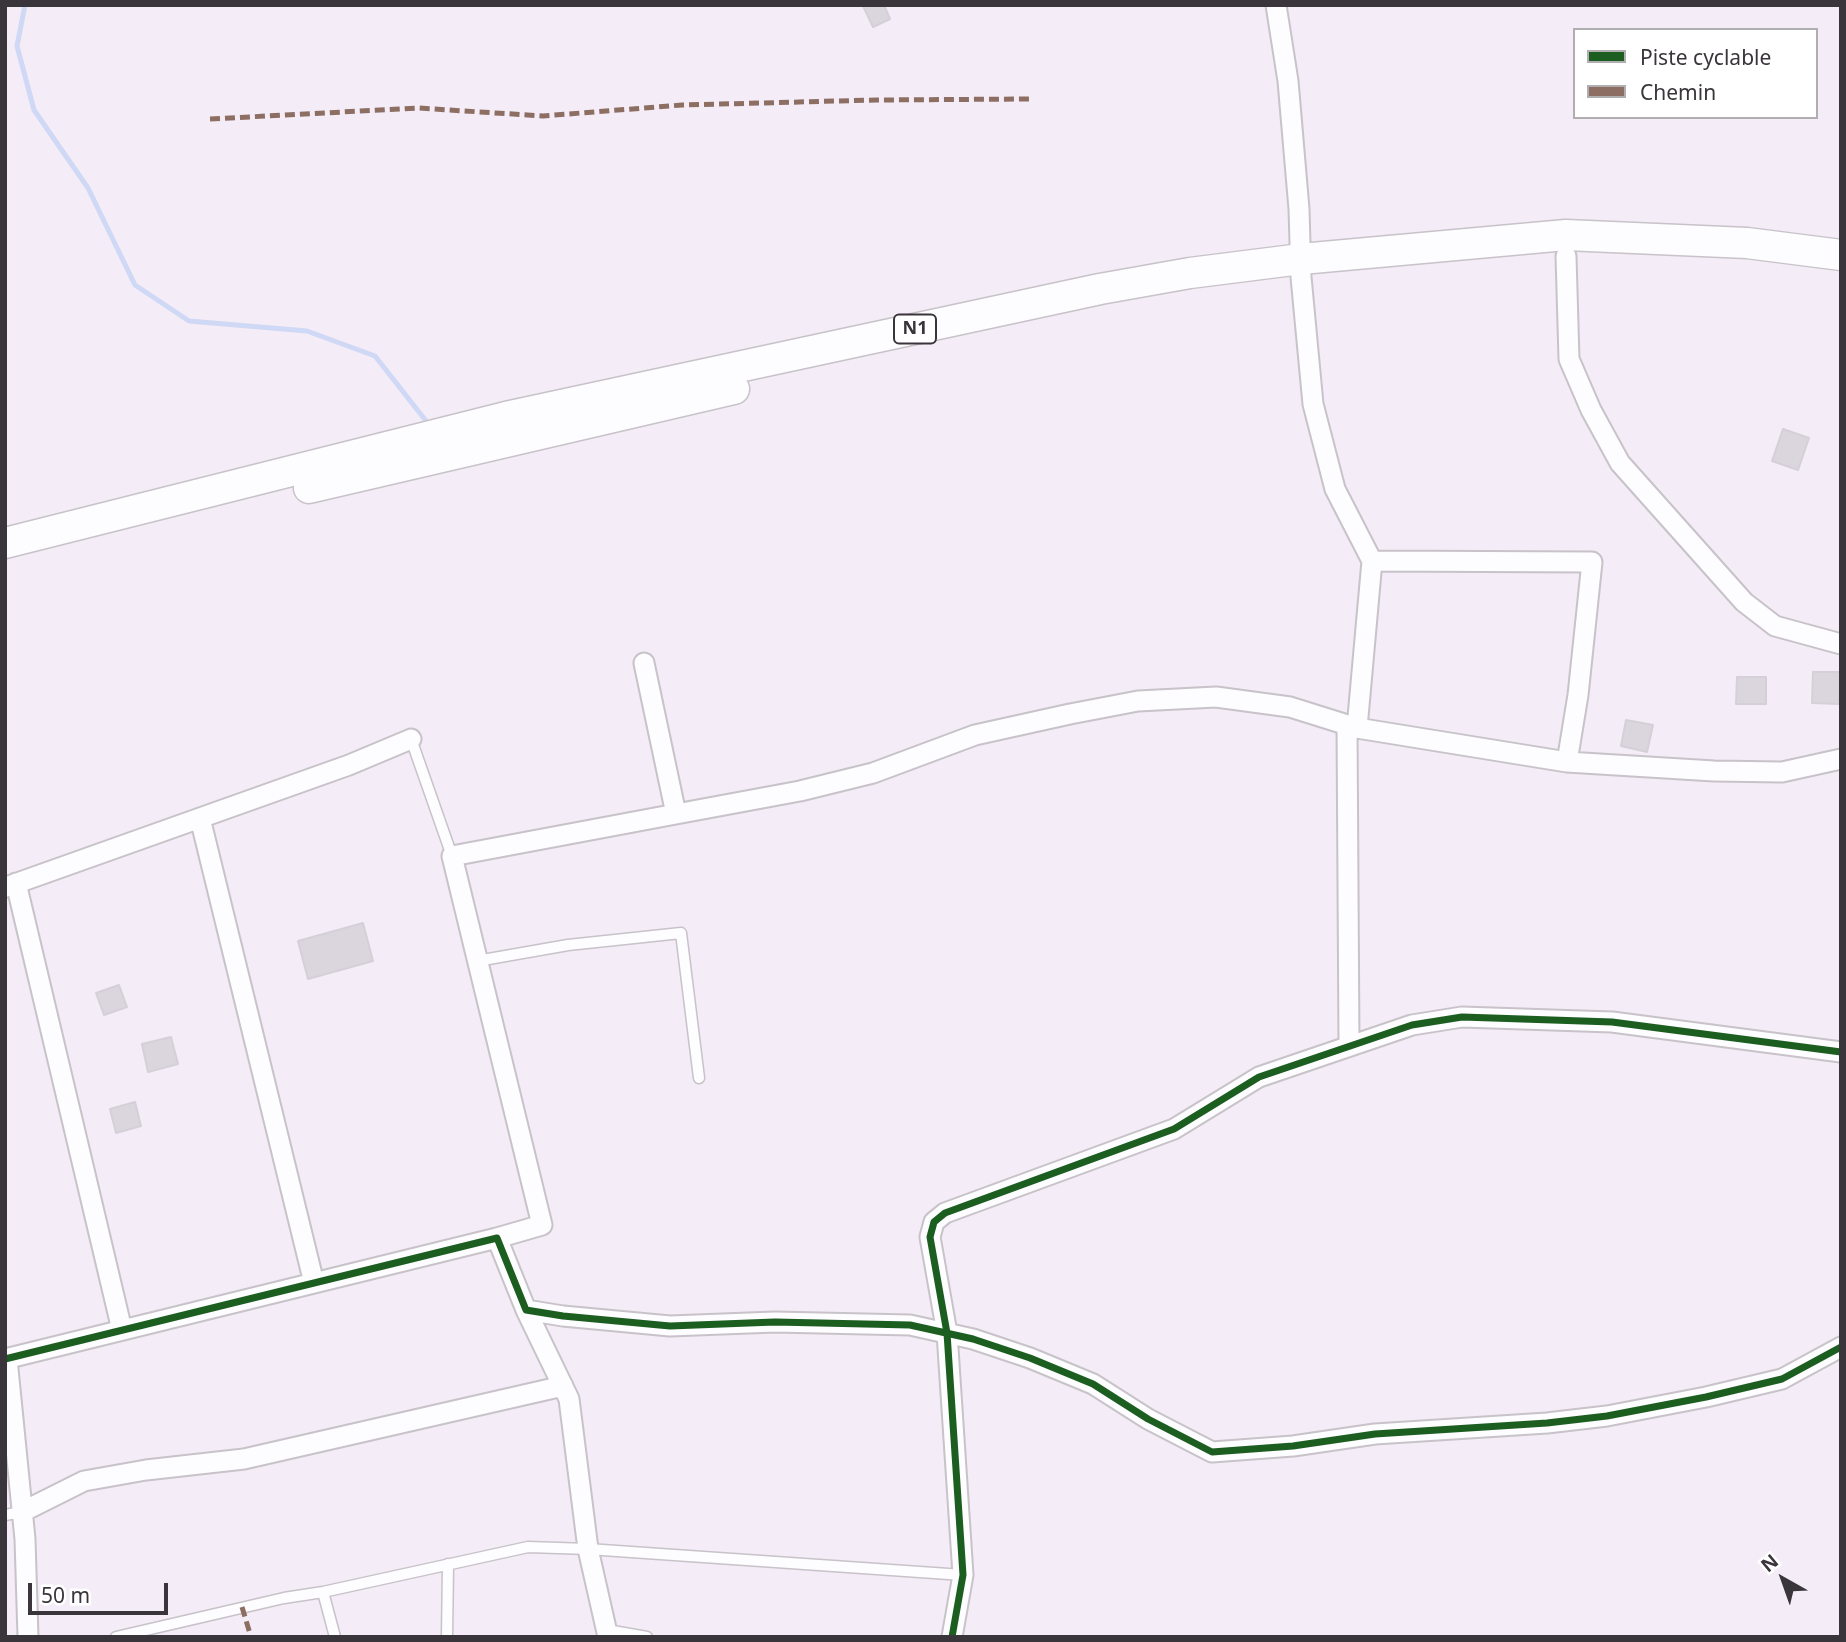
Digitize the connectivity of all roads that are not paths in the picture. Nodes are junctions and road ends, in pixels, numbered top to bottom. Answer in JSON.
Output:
{"nodes":[{"id":1,"x":1276,"y":5,"type":"edge"},
{"id":2,"x":1841,"y":255,"type":"edge"},
{"id":3,"x":1566,"y":256,"type":"junction"},
{"id":4,"x":1301,"y":268,"type":"junction"},
{"id":5,"x":1841,"y":270,"type":"edge"},
{"id":6,"x":255,"y":490,"type":"junction"},
{"id":7,"x":5,"y":543,"type":"edge"},
{"id":8,"x":5,"y":558,"type":"edge"},
{"id":9,"x":1372,"y":561,"type":"junction"},
{"id":10,"x":1841,"y":644,"type":"edge"},
{"id":11,"x":644,"y":663,"type":"dead end"},
{"id":12,"x":1352,"y":726,"type":"junction"},
{"id":13,"x":411,"y":739,"type":"joint"},
{"id":14,"x":1841,"y":759,"type":"edge"},
{"id":15,"x":1567,"y":762,"type":"junction"},
{"id":16,"x":677,"y":814,"type":"junction"},
{"id":17,"x":200,"y":818,"type":"junction"},
{"id":18,"x":452,"y":856,"type":"junction"},
{"id":19,"x":11,"y":885,"type":"edge"},
{"id":20,"x":476,"y":961,"type":"junction"},
{"id":21,"x":1349,"y":1045,"type":"junction"},
{"id":22,"x":1841,"y":1052,"type":"edge"},
{"id":23,"x":699,"y":1078,"type":"dead end"},
{"id":24,"x":497,"y":1238,"type":"junction"},
{"id":25,"x":314,"y":1283,"type":"junction"},
{"id":26,"x":526,"y":1310,"type":"junction"},
{"id":27,"x":122,"y":1330,"type":"junction"},
{"id":28,"x":947,"y":1333,"type":"junction"},
{"id":29,"x":1841,"y":1347,"type":"edge"},
{"id":30,"x":6,"y":1359,"type":"edge"},
{"id":31,"x":563,"y":1386,"type":"junction"},
{"id":32,"x":14,"y":1513,"type":"edge"},
{"id":33,"x":588,"y":1549,"type":"junction"},
{"id":34,"x":448,"y":1564,"type":"junction"},
{"id":35,"x":963,"y":1575,"type":"junction"},
{"id":36,"x":323,"y":1592,"type":"junction"},
{"id":37,"x":608,"y":1633,"type":"edge"},
{"id":38,"x":28,"y":1637,"type":"edge"},
{"id":39,"x":116,"y":1637,"type":"edge"},
{"id":40,"x":335,"y":1637,"type":"edge"},
{"id":41,"x":447,"y":1637,"type":"edge"},
{"id":42,"x":647,"y":1637,"type":"edge"},
{"id":43,"x":952,"y":1637,"type":"edge"}],
"edges":[{"from":1,"to":4,"type":"street"},
{"from":2,"to":4,"type":"main road","number":"N1"},
{"from":3,"to":4,"type":"main road","number":"N1"},
{"from":3,"to":5,"type":"main road","number":"N1"},
{"from":3,"to":10,"type":"street"},
{"from":4,"to":6,"type":"main road","number":"N1"},
{"from":4,"to":9,"type":"street"},
{"from":6,"to":7,"type":"main road","number":"N1"},
{"from":6,"to":8,"type":"main road","number":"N1"},
{"from":9,"to":12,"type":"street"},
{"from":9,"to":15,"type":"street"},
{"from":11,"to":16,"type":"street"},
{"from":12,"to":15,"type":"street"},
{"from":12,"to":16,"type":"street"},
{"from":12,"to":21,"type":"street"},
{"from":13,"to":17,"type":"street"},
{"from":13,"to":18,"type":"lane"},
{"from":14,"to":15,"type":"street"},
{"from":16,"to":18,"type":"street"},
{"from":17,"to":19,"type":"street"},
{"from":17,"to":25,"type":"street"},
{"from":18,"to":20,"type":"street"},
{"from":19,"to":27,"type":"street"},
{"from":20,"to":23,"type":"lane"},
{"from":20,"to":24,"type":"street"},
{"from":21,"to":22,"type":"street"},
{"from":21,"to":28,"type":"street"},
{"from":24,"to":25,"type":"street"},
{"from":24,"to":26,"type":"street"},
{"from":25,"to":27,"type":"street"},
{"from":26,"to":28,"type":"street"},
{"from":26,"to":31,"type":"street"},
{"from":27,"to":30,"type":"street"},
{"from":28,"to":29,"type":"street"},
{"from":28,"to":35,"type":"street"},
{"from":30,"to":32,"type":"street"},
{"from":31,"to":32,"type":"street"},
{"from":31,"to":33,"type":"street"},
{"from":32,"to":38,"type":"street"},
{"from":33,"to":34,"type":"lane"},
{"from":33,"to":35,"type":"lane"},
{"from":33,"to":37,"type":"street"},
{"from":34,"to":36,"type":"lane"},
{"from":34,"to":41,"type":"lane"},
{"from":35,"to":43,"type":"street"},
{"from":36,"to":39,"type":"lane"},
{"from":36,"to":40,"type":"lane"},
{"from":37,"to":42,"type":"lane"}]}
